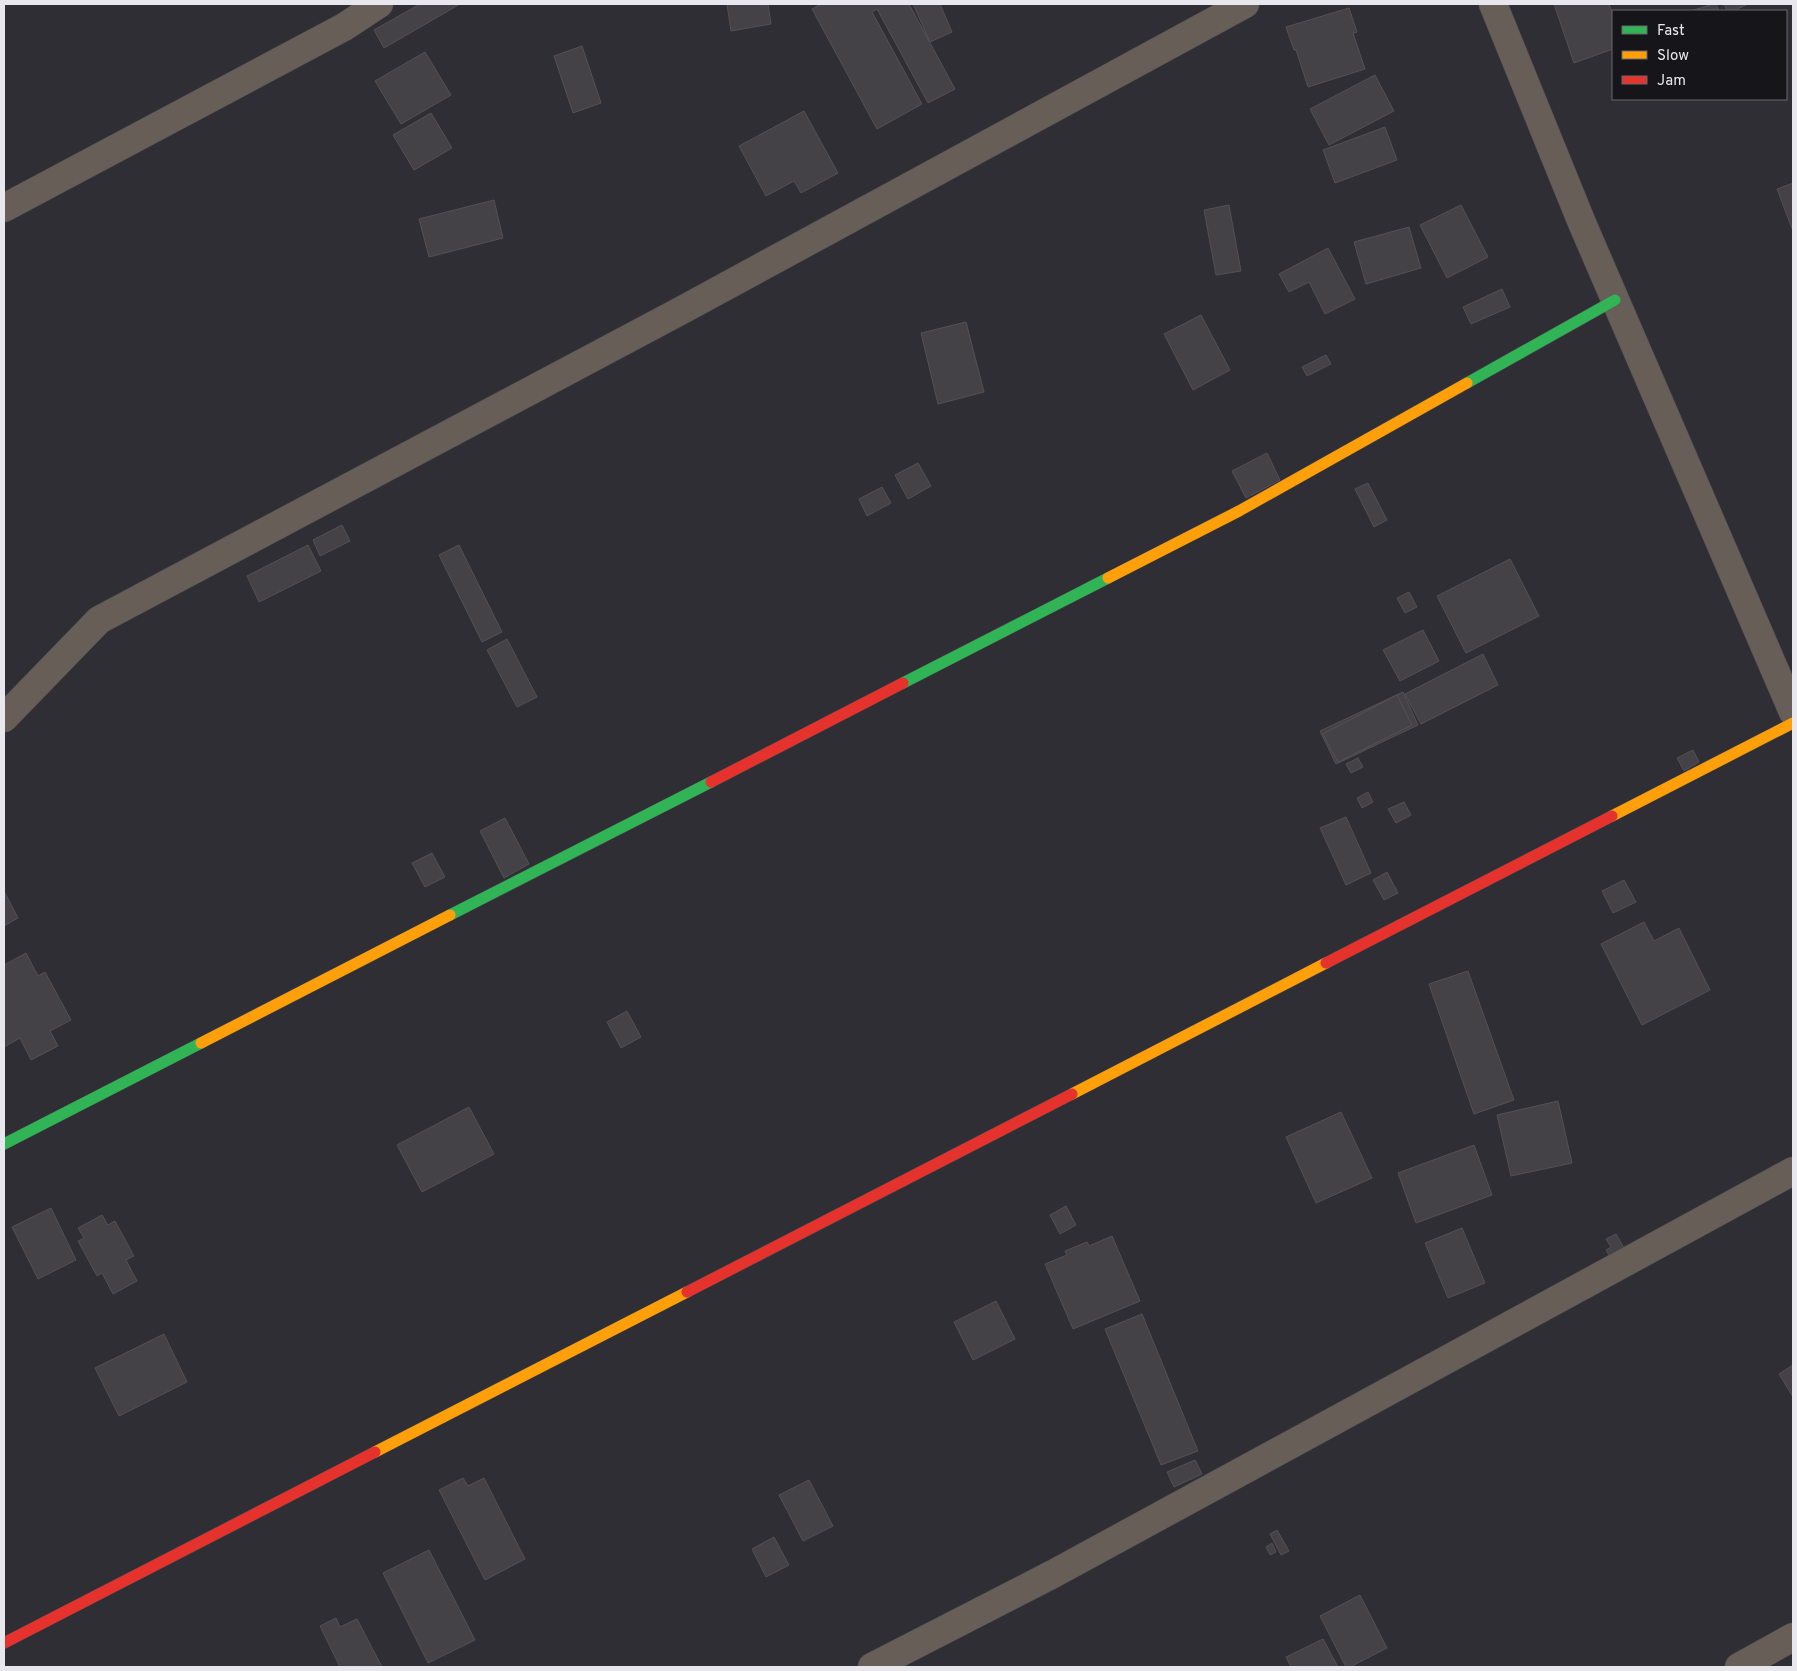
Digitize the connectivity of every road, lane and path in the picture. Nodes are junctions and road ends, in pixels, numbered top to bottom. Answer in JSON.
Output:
{"nodes":[{"id":1,"x":379,"y":4,"type":"edge"},
{"id":2,"x":1245,"y":4,"type":"edge"},
{"id":3,"x":1493,"y":4,"type":"edge"},
{"id":4,"x":4,"y":208,"type":"edge"},
{"id":5,"x":1616,"y":300,"type":"junction"},
{"id":6,"x":1793,"y":712,"type":"edge"},
{"id":7,"x":4,"y":718,"type":"edge"},
{"id":8,"x":1793,"y":723,"type":"edge"},
{"id":9,"x":4,"y":1144,"type":"edge"},
{"id":10,"x":1793,"y":1171,"type":"edge"},
{"id":11,"x":1793,"y":1638,"type":"edge"},
{"id":12,"x":4,"y":1643,"type":"edge"},
{"id":13,"x":872,"y":1667,"type":"edge"},
{"id":14,"x":1738,"y":1667,"type":"edge"}],
"edges":[{"from":1,"to":4,"type":"street"},
{"from":2,"to":7,"type":"street"},
{"from":3,"to":5,"type":"street"},
{"from":5,"to":6,"type":"street"},
{"from":5,"to":9,"type":"street"},
{"from":8,"to":12,"type":"street"},
{"from":10,"to":13,"type":"street"},
{"from":11,"to":14,"type":"street"}]}
